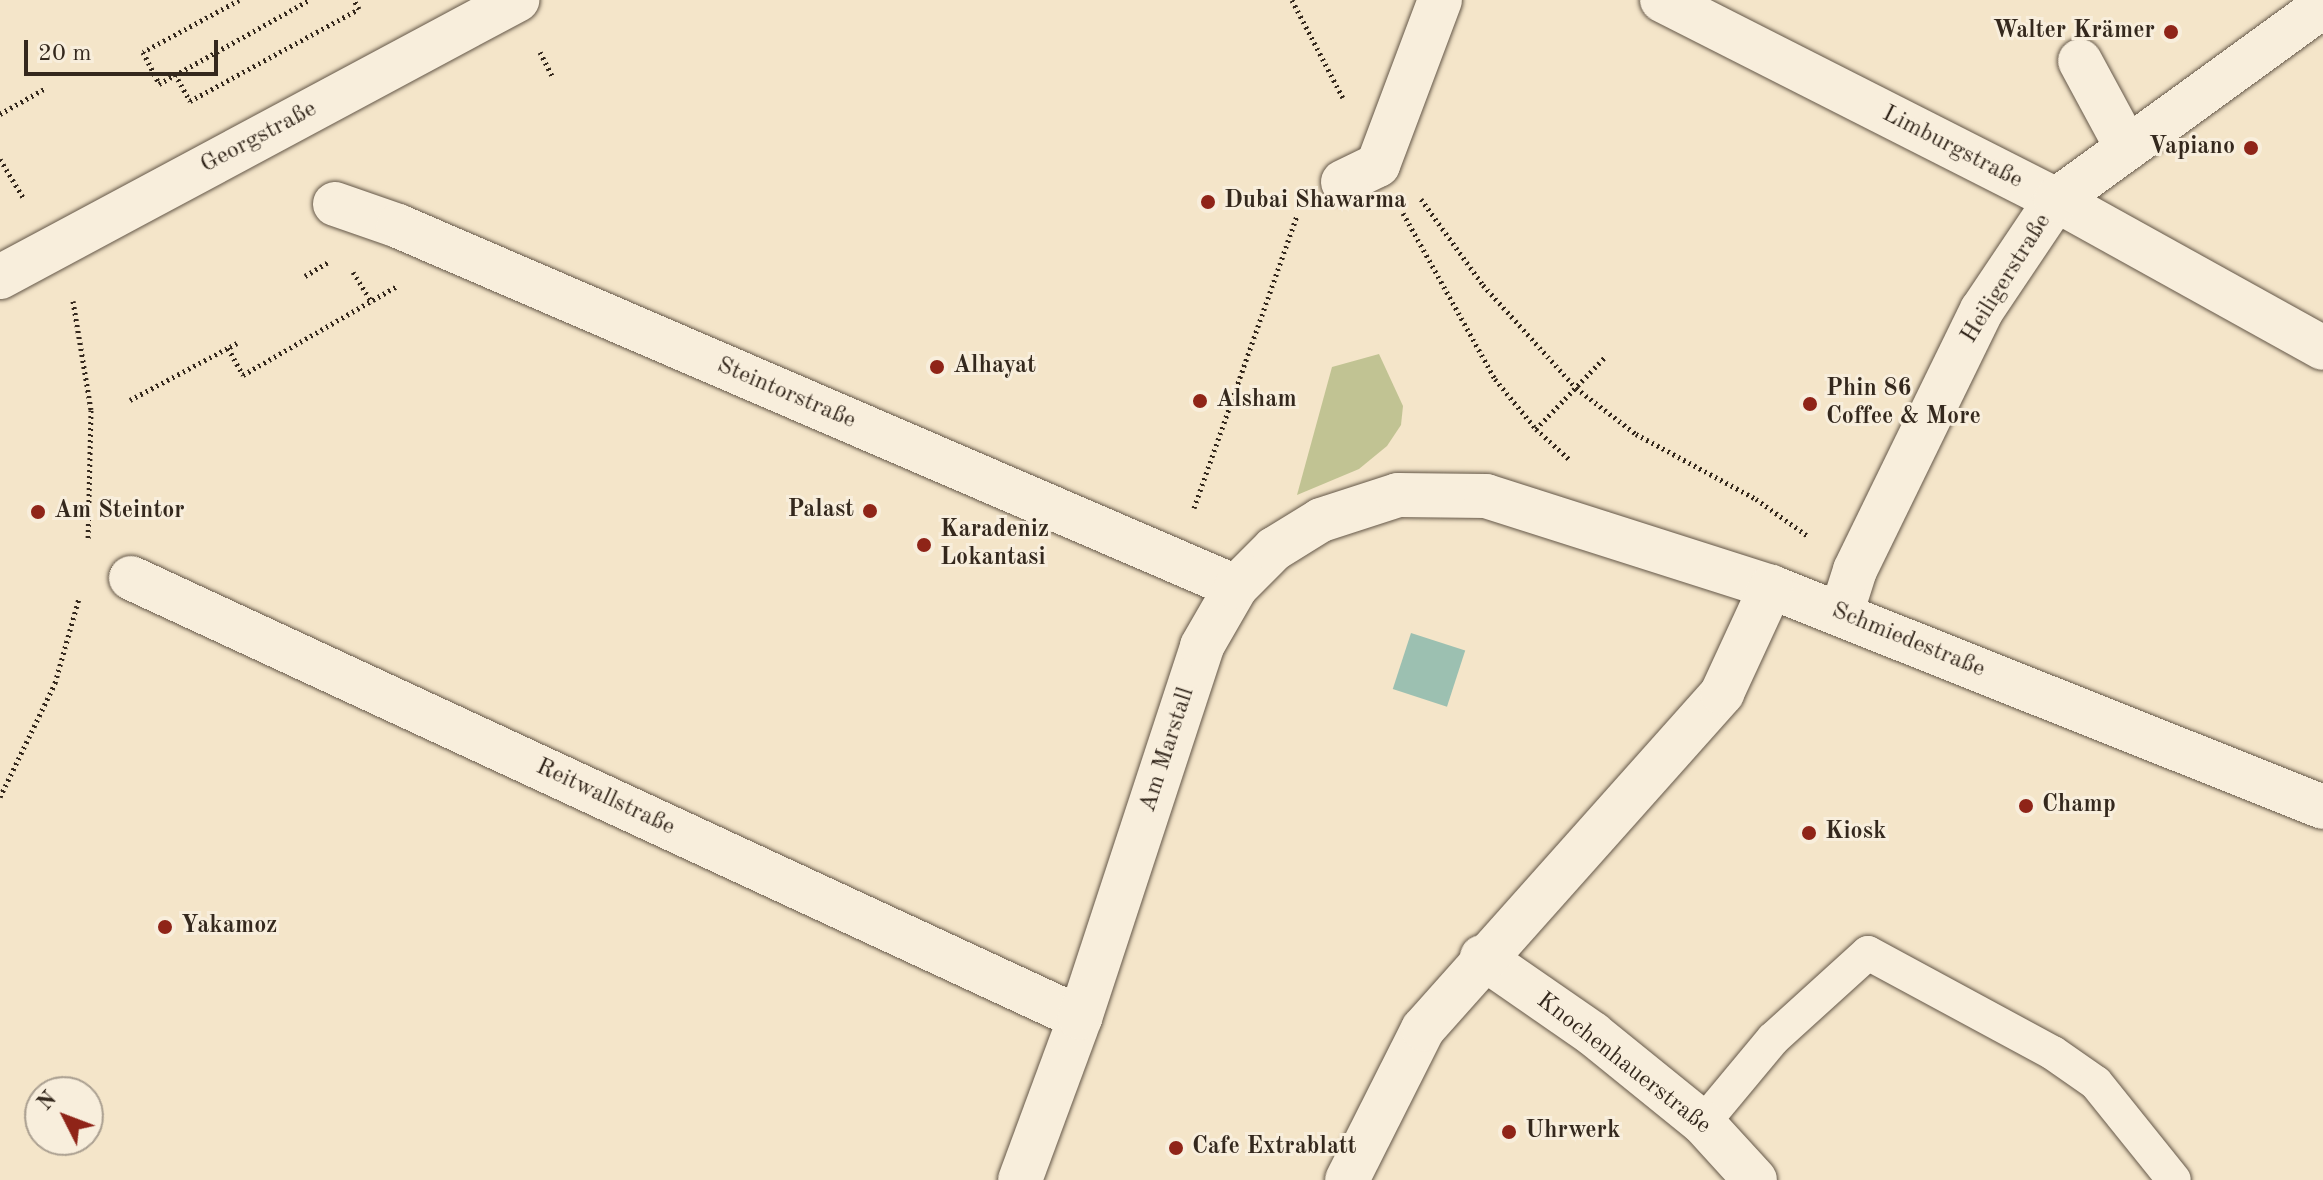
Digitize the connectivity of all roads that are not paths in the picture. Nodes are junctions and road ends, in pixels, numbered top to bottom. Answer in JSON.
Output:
{"nodes":[{"id":1,"x":1440,"y":0,"type":"edge"},
{"id":2,"x":1662,"y":0,"type":"edge"},
{"id":3,"x":515,"y":1,"type":"edge"},
{"id":4,"x":2323,"y":6,"type":"edge"},
{"id":5,"x":2080,"y":61,"type":"dead end"},
{"id":6,"x":2127,"y":148,"type":"junction"},
{"id":7,"x":1368,"y":165,"type":"road end"},
{"id":8,"x":2056,"y":200,"type":"junction"},
{"id":9,"x":335,"y":204,"type":"dead end"},
{"id":10,"x":0,"y":277,"type":"edge"},
{"id":11,"x":2323,"y":348,"type":"edge"},
{"id":12,"x":1486,"y":496,"type":"joint"},
{"id":13,"x":131,"y":578,"type":"dead end"},
{"id":14,"x":1236,"y":587,"type":"junction"},
{"id":15,"x":1771,"y":587,"type":"junction"},
{"id":16,"x":1841,"y":614,"type":"junction"},
{"id":17,"x":2323,"y":807,"type":"edge"},
{"id":18,"x":1482,"y":957,"type":"junction"},
{"id":19,"x":1080,"y":1018,"type":"junction"},
{"id":20,"x":1703,"y":1123,"type":"junction"},
{"id":21,"x":1020,"y":1180,"type":"edge"},
{"id":22,"x":1347,"y":1180,"type":"edge"},
{"id":23,"x":1755,"y":1180,"type":"edge"},
{"id":24,"x":2174,"y":1180,"type":"edge"}],
"edges":[{"from":1,"to":7,"type":"street"},
{"from":2,"to":8,"type":"street","name":"Limburgstraße"},
{"from":3,"to":10,"type":"street","name":"Georgstraße"},
{"from":4,"to":6,"type":"street","name":"Heiligerstraße"},
{"from":5,"to":6,"type":"street"},
{"from":6,"to":8,"type":"street","name":"Heiligerstraße"},
{"from":8,"to":11,"type":"street","name":"Limburgstraße"},
{"from":8,"to":16,"type":"street","name":"Heiligerstraße"},
{"from":9,"to":14,"type":"street","name":"Steintorstraße"},
{"from":12,"to":14,"type":"street","name":"Am Marstall"},
{"from":12,"to":15,"type":"street","name":"Schmiedestraße"},
{"from":13,"to":19,"type":"street","name":"Reitwallstraße"},
{"from":14,"to":19,"type":"street","name":"Am Marstall"},
{"from":15,"to":16,"type":"street","name":"Schmiedestraße"},
{"from":15,"to":18,"type":"street"},
{"from":16,"to":17,"type":"street","name":"Schmiedestraße"},
{"from":18,"to":20,"type":"street","name":"Knochenhauerstraße"},
{"from":18,"to":22,"type":"street"},
{"from":19,"to":21,"type":"street","name":"Am Marstall"},
{"from":20,"to":23,"type":"street","name":"Knochenhauerstraße"},
{"from":20,"to":24,"type":"lane"}]}
